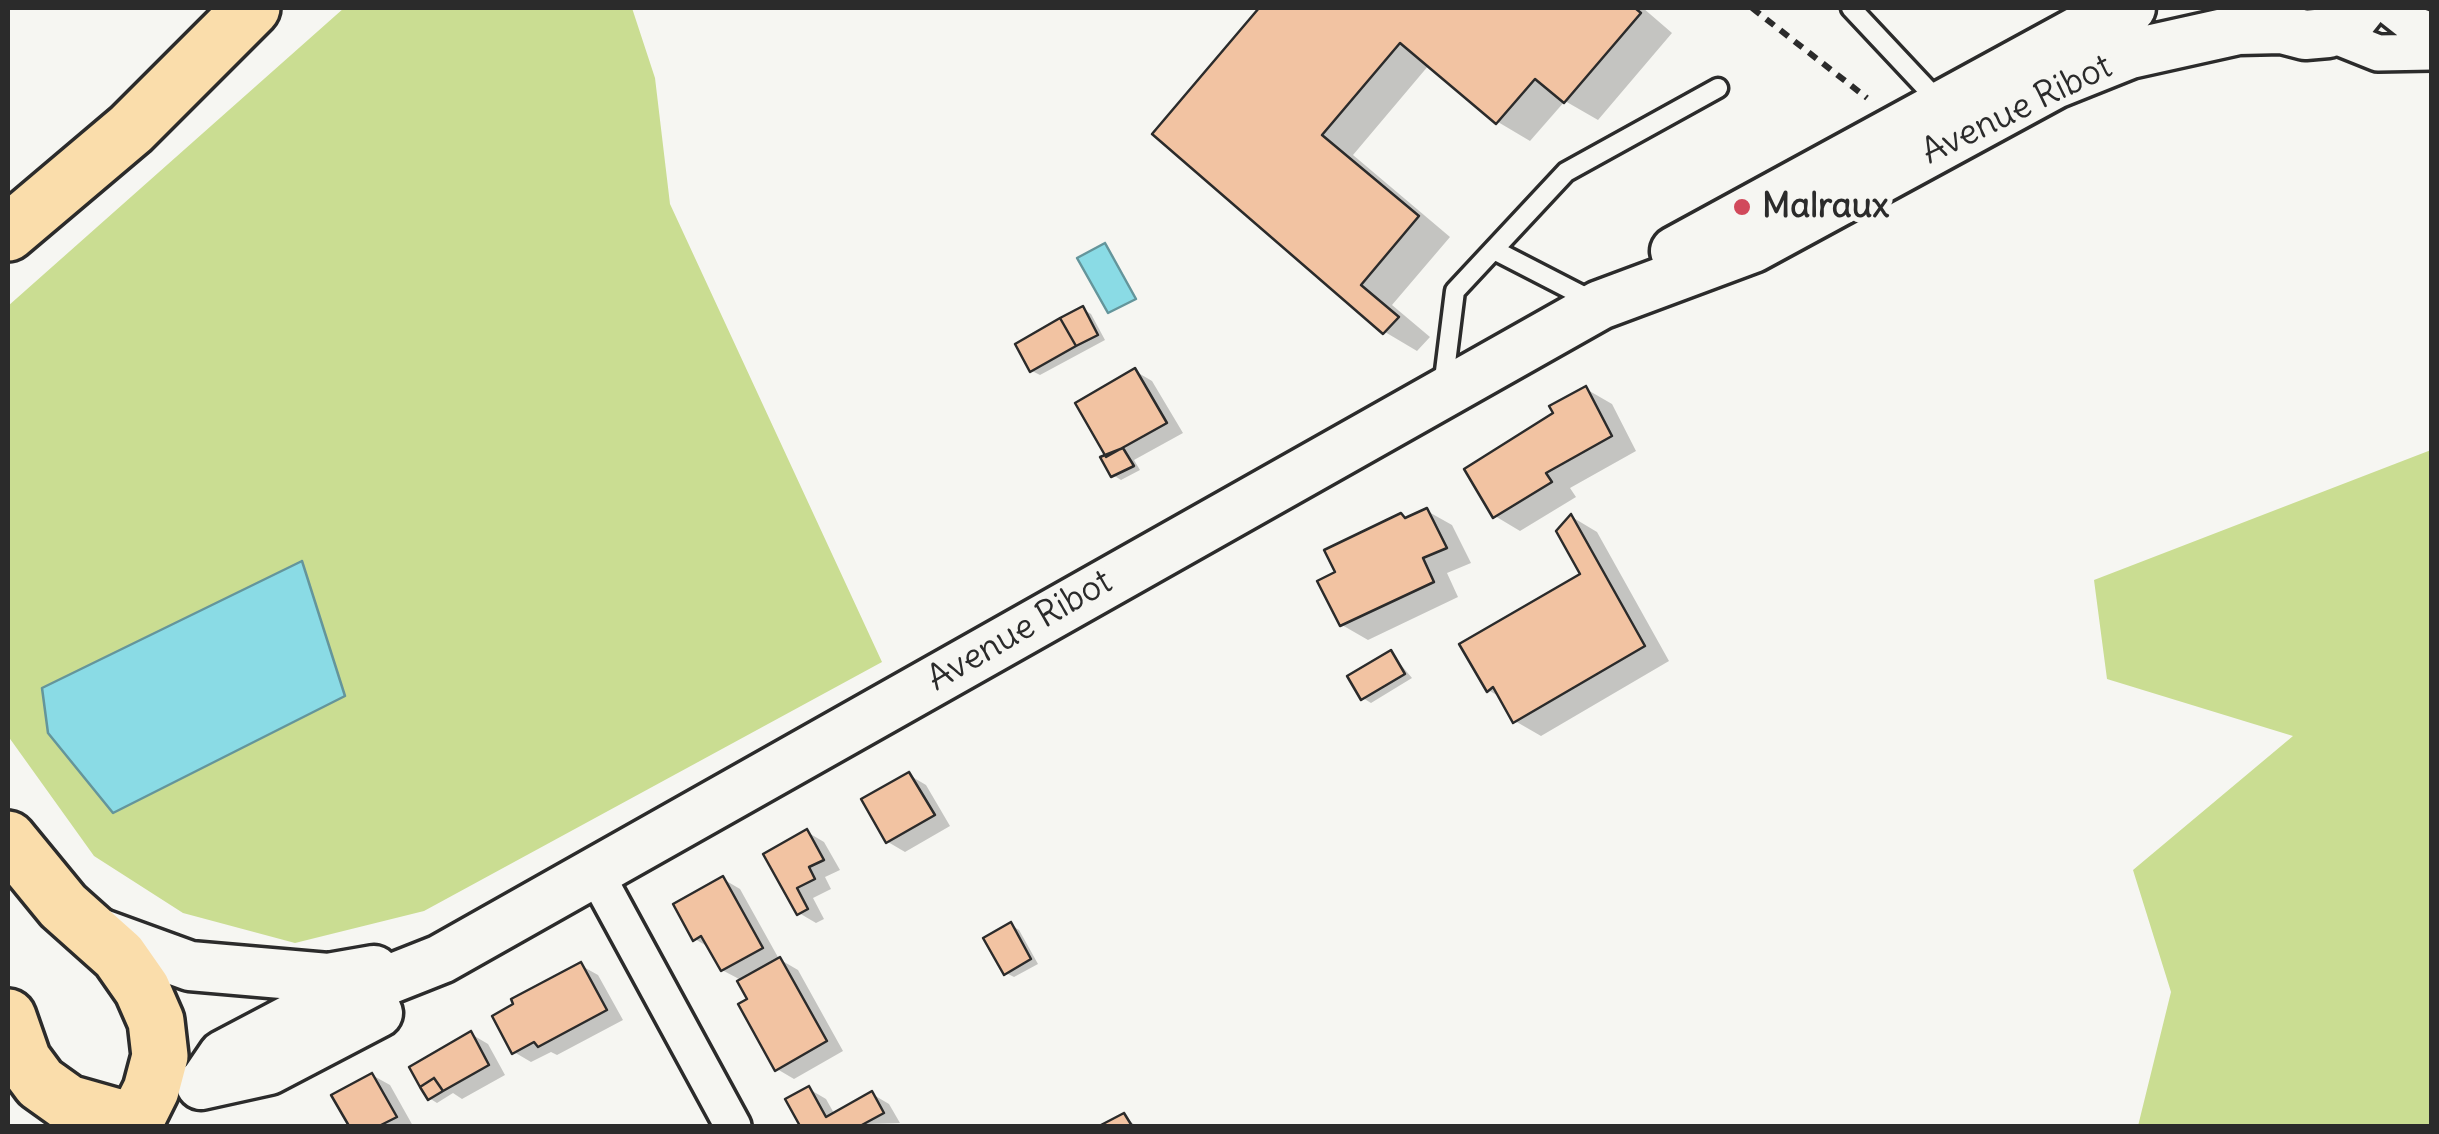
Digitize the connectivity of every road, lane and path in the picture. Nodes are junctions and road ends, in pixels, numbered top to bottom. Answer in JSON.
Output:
{"nodes":[{"id":1,"x":252,"y":8,"type":"edge"},
{"id":2,"x":1752,"y":8,"type":"edge"},
{"id":3,"x":1852,"y":8,"type":"edge"},
{"id":4,"x":2131,"y":8,"type":"edge"},
{"id":5,"x":2392,"y":8,"type":"edge"},
{"id":6,"x":2308,"y":19,"type":"edge"},
{"id":7,"x":2432,"y":32,"type":"edge"},
{"id":8,"x":2432,"y":52,"type":"edge"},
{"id":9,"x":1718,"y":88,"type":"dead end"},
{"id":10,"x":1923,"y":116,"type":"junction"},
{"id":11,"x":8,"y":232,"type":"edge"},
{"id":12,"x":1496,"y":251,"type":"junction"},
{"id":13,"x":1600,"y":305,"type":"junction"},
{"id":14,"x":1442,"y":393,"type":"junction"},
{"id":15,"x":8,"y":839,"type":"edge"},
{"id":16,"x":596,"y":874,"type":"junction"},
{"id":17,"x":91,"y":930,"type":"junction"},
{"id":18,"x":442,"y":959,"type":"junction"},
{"id":19,"x":8,"y":1017,"type":"edge"},
{"id":20,"x":131,"y":1124,"type":"edge"},
{"id":21,"x":733,"y":1126,"type":"edge"}],
"edges":[{"from":1,"to":11,"type":"main road"},
{"from":2,"to":10,"type":"path"},
{"from":3,"to":10,"type":"lane"},
{"from":4,"to":10,"type":"street","name":"Avenue Ribot"},
{"from":5,"to":7,"type":"street"},
{"from":6,"to":8,"type":"street"},
{"from":6,"to":13,"type":"street","name":"Avenue Ribot"},
{"from":9,"to":12,"type":"lane"},
{"from":10,"to":13,"type":"street","name":"Avenue Ribot"},
{"from":12,"to":13,"type":"lane"},
{"from":12,"to":14,"type":"lane"},
{"from":13,"to":14,"type":"street","name":"Avenue Ribot"},
{"from":14,"to":16,"type":"street","name":"Avenue Ribot"},
{"from":15,"to":17,"type":"main road"},
{"from":16,"to":18,"type":"street","name":"Avenue Ribot"},
{"from":16,"to":21,"type":"street"},
{"from":17,"to":18,"type":"street","name":"Avenue Ribot"},
{"from":17,"to":20,"type":"main road"},
{"from":18,"to":20,"type":"street","name":"Avenue Ribot"},
{"from":19,"to":20,"type":"main road"}]}
